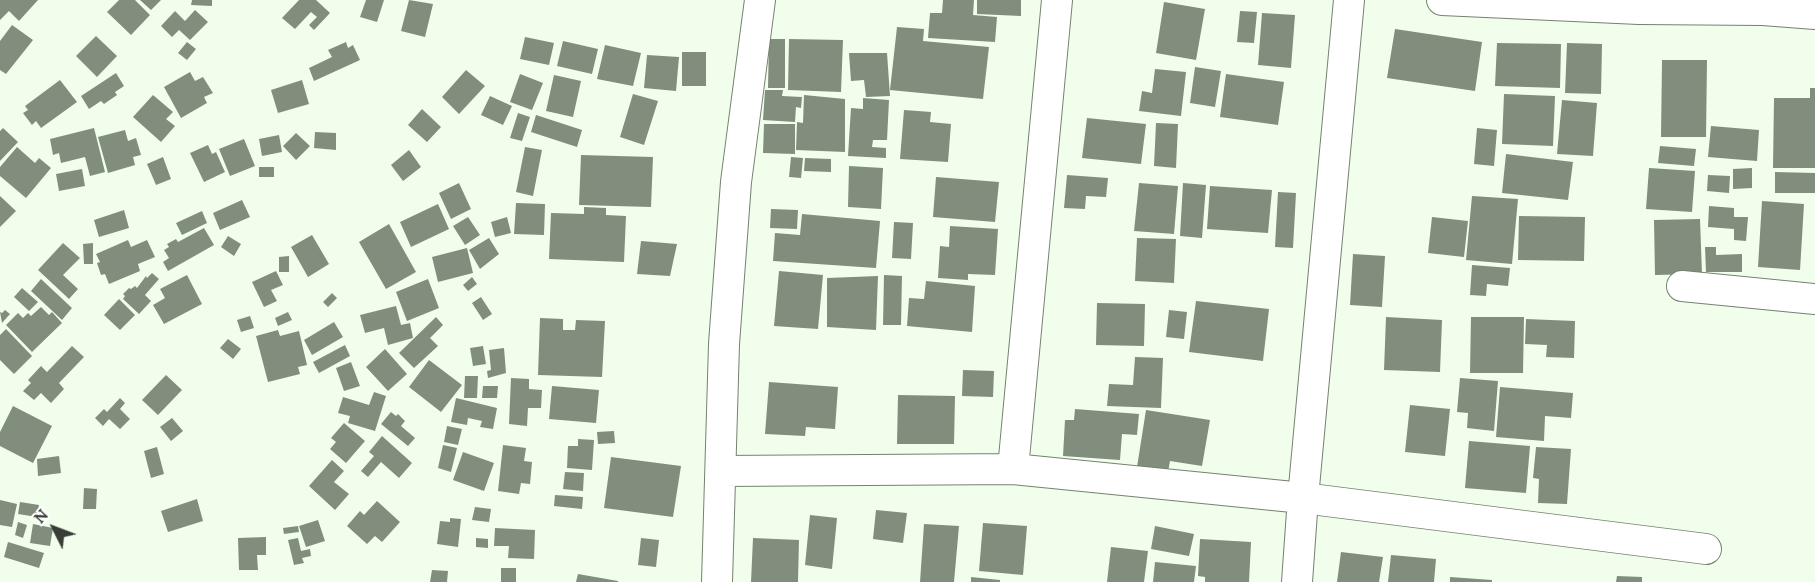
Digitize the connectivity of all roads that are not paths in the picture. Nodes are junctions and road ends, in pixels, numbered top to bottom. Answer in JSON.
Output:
{"nodes":[{"id":1,"x":760,"y":0,"type":"edge"},
{"id":2,"x":1349,"y":0,"type":"edge"},
{"id":3,"x":1442,"y":0,"type":"edge"},
{"id":4,"x":1055,"y":3,"type":"edge"},
{"id":5,"x":1763,"y":5,"type":"edge"},
{"id":6,"x":1815,"y":14,"type":"edge"},
{"id":7,"x":1682,"y":286,"type":"dead end"},
{"id":8,"x":1815,"y":299,"type":"edge"},
{"id":9,"x":1013,"y":469,"type":"junction"},
{"id":10,"x":721,"y":471,"type":"junction"},
{"id":11,"x":1303,"y":498,"type":"junction"},
{"id":12,"x":1706,"y":549,"type":"dead end"},
{"id":13,"x":717,"y":582,"type":"edge"},
{"id":14,"x":1297,"y":582,"type":"edge"}],
"edges":[{"from":1,"to":10,"type":"street"},
{"from":2,"to":11,"type":"street"},
{"from":3,"to":5,"type":"street"},
{"from":4,"to":9,"type":"street"},
{"from":5,"to":6,"type":"street"},
{"from":7,"to":8,"type":"street"},
{"from":9,"to":10,"type":"street"},
{"from":9,"to":11,"type":"street"},
{"from":10,"to":13,"type":"street"},
{"from":11,"to":12,"type":"street"},
{"from":11,"to":14,"type":"street"}]}
